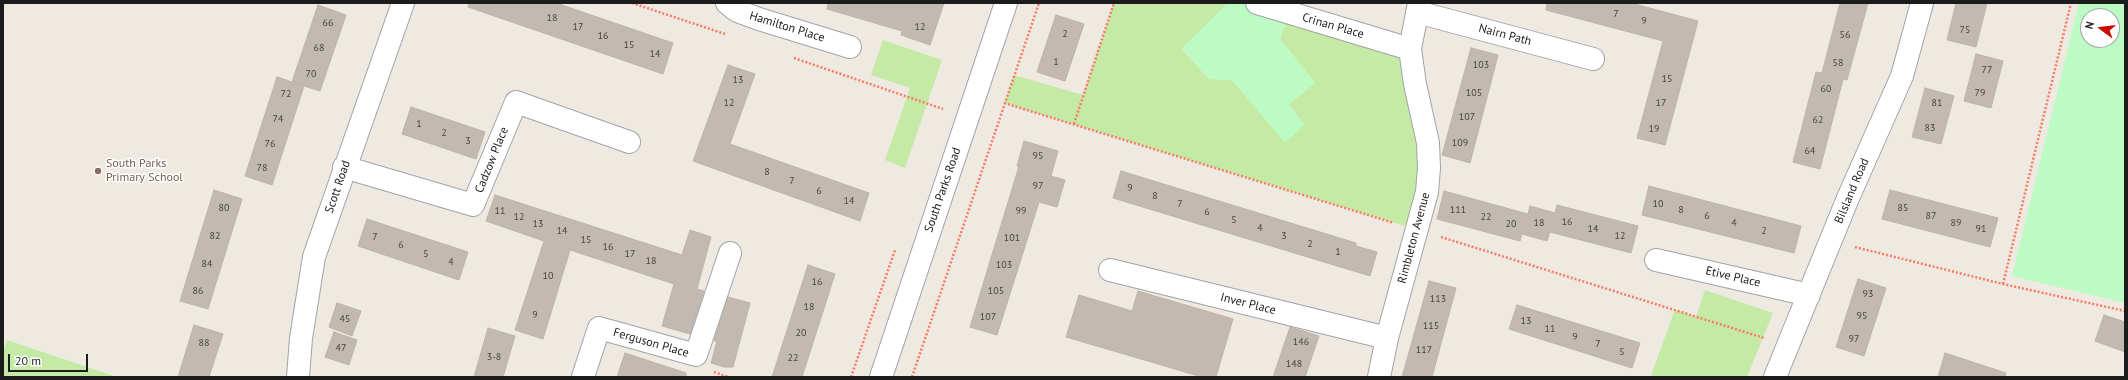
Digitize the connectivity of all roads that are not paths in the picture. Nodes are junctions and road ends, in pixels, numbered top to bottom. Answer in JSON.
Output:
{"nodes":[{"id":1,"x":403,"y":3,"type":"edge"},
{"id":2,"x":726,"y":3,"type":"edge"},
{"id":3,"x":1006,"y":3,"type":"edge"},
{"id":4,"x":1257,"y":3,"type":"edge"},
{"id":5,"x":1922,"y":3,"type":"edge"},
{"id":6,"x":1418,"y":7,"type":"edge"},
{"id":7,"x":850,"y":47,"type":"dead end"},
{"id":8,"x":1410,"y":48,"type":"junction"},
{"id":9,"x":1593,"y":59,"type":"dead end"},
{"id":10,"x":629,"y":142,"type":"dead end"},
{"id":11,"x":344,"y":167,"type":"junction"},
{"id":12,"x":730,"y":253,"type":"dead end"},
{"id":13,"x":1656,"y":260,"type":"dead end"},
{"id":14,"x":1110,"y":270,"type":"dead end"},
{"id":15,"x":1809,"y":295,"type":"junction"},
{"id":16,"x":1387,"y":338,"type":"junction"},
{"id":17,"x":298,"y":377,"type":"edge"},
{"id":18,"x":583,"y":377,"type":"edge"},
{"id":19,"x":880,"y":377,"type":"edge"},
{"id":20,"x":1379,"y":377,"type":"edge"},
{"id":21,"x":1776,"y":377,"type":"edge"}],
"edges":[{"from":1,"to":11,"type":"street","name":"Scott Road"},
{"from":2,"to":7,"type":"street","name":"Hamilton Place"},
{"from":3,"to":19,"type":"street","name":"South Parks Road"},
{"from":4,"to":8,"type":"street","name":"Crinan Place"},
{"from":5,"to":15,"type":"street","name":"Bilsland Road"},
{"from":6,"to":8,"type":"street","name":"Rimbleton Avenue"},
{"from":6,"to":9,"type":"street","name":"Nairn Path"},
{"from":8,"to":16,"type":"street","name":"Rimbleton Avenue"},
{"from":10,"to":11,"type":"street","name":"Cadzow Place"},
{"from":11,"to":17,"type":"street","name":"Scott Road"},
{"from":12,"to":18,"type":"street","name":"Ferguson Place"},
{"from":13,"to":15,"type":"street","name":"Etive Place"},
{"from":14,"to":16,"type":"street","name":"Inver Place"},
{"from":15,"to":21,"type":"street","name":"Bilsland Road"},
{"from":16,"to":20,"type":"street","name":"Rimbleton Avenue"}]}
